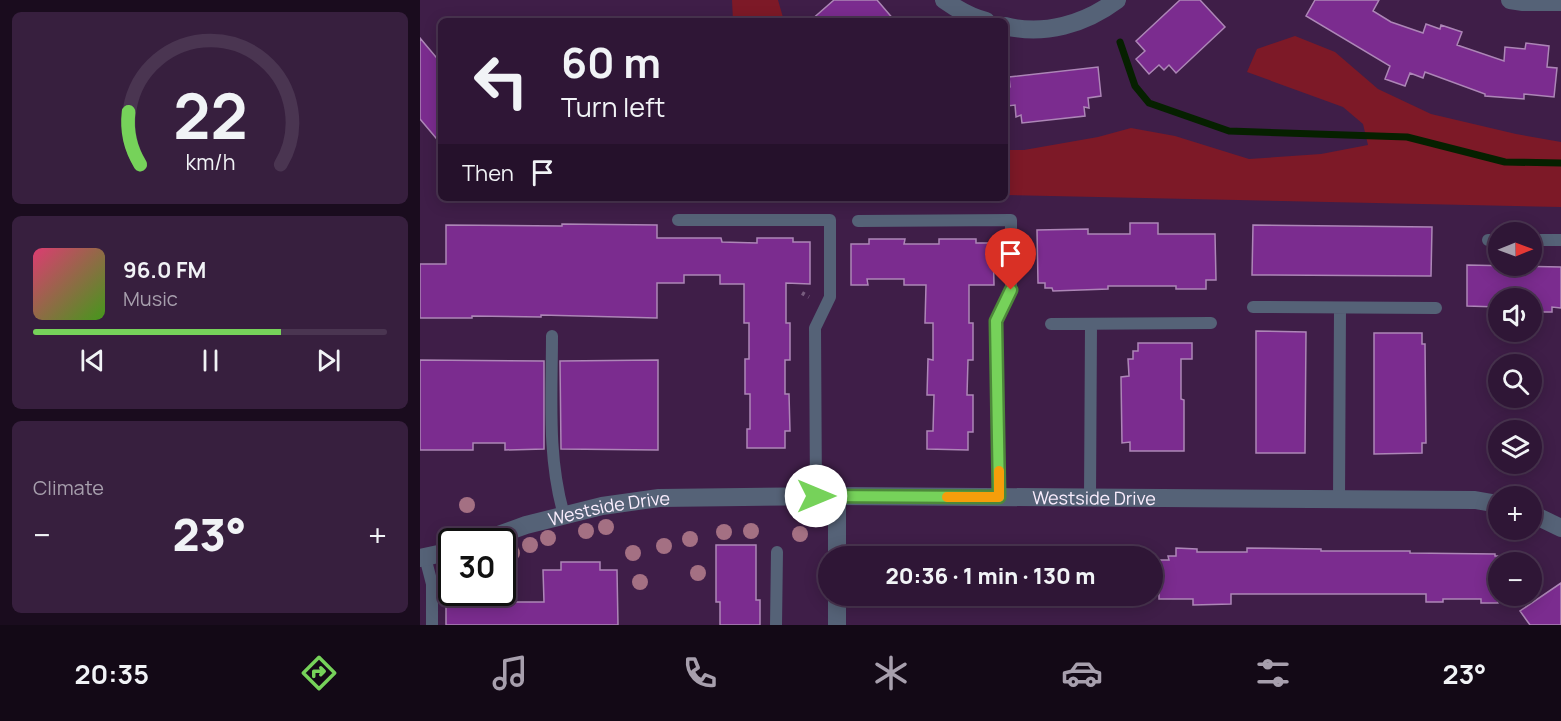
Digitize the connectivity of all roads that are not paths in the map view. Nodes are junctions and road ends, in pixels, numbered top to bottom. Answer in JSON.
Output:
{"nodes":[{"id":1,"x":944,"y":0,"type":"edge"},
{"id":2,"x":1117,"y":0,"type":"edge"},
{"id":3,"x":1510,"y":0,"type":"edge"},
{"id":4,"x":1561,"y":2,"type":"edge"},
{"id":5,"x":978,"y":18,"type":"edge"},
{"id":6,"x":1008,"y":26,"type":"edge"},
{"id":7,"x":678,"y":220,"type":"dead end"},
{"id":8,"x":858,"y":220,"type":"dead end"},
{"id":9,"x":1542,"y":240,"type":"edge"},
{"id":10,"x":1561,"y":240,"type":"edge"},
{"id":11,"x":1253,"y":308,"type":"dead end"},
{"id":12,"x":1436,"y":308,"type":"dead end"},
{"id":13,"x":1340,"y":309,"type":"junction"},
{"id":14,"x":1211,"y":322,"type":"dead end"},
{"id":15,"x":1051,"y":324,"type":"dead end"},
{"id":16,"x":1091,"y":324,"type":"junction"},
{"id":17,"x":552,"y":336,"type":"dead end"},
{"id":18,"x":816,"y":496,"type":"junction"},
{"id":19,"x":837,"y":496,"type":"junction"},
{"id":20,"x":999,"y":497,"type":"junction"},
{"id":21,"x":1090,"y":498,"type":"junction"},
{"id":22,"x":1339,"y":500,"type":"junction"},
{"id":23,"x":1488,"y":502,"type":"edge"},
{"id":24,"x":564,"y":515,"type":"junction"},
{"id":25,"x":1542,"y":519,"type":"edge"},
{"id":26,"x":1561,"y":528,"type":"edge"},
{"id":27,"x":516,"y":529,"type":"edge"},
{"id":28,"x":837,"y":546,"type":"edge"},
{"id":29,"x":777,"y":552,"type":"dead end"},
{"id":30,"x":438,"y":554,"type":"edge"},
{"id":31,"x":422,"y":557,"type":"edge"},
{"id":32,"x":837,"y":606,"type":"edge"},
{"id":33,"x":432,"y":625,"type":"edge"},
{"id":34,"x":777,"y":625,"type":"edge"},
{"id":35,"x":837,"y":625,"type":"edge"}],
"edges":[{"from":1,"to":5,"type":"street"},
{"from":2,"to":6,"type":"street"},
{"from":3,"to":4,"type":"street"},
{"from":7,"to":18,"type":"lane"},
{"from":8,"to":20,"type":"lane"},
{"from":9,"to":10,"type":"lane"},
{"from":11,"to":13,"type":"lane"},
{"from":12,"to":13,"type":"lane"},
{"from":13,"to":22,"type":"lane"},
{"from":14,"to":16,"type":"lane"},
{"from":15,"to":16,"type":"lane"},
{"from":16,"to":21,"type":"lane"},
{"from":17,"to":24,"type":"lane"},
{"from":18,"to":19,"type":"street","name":"Westside Drive"},
{"from":18,"to":24,"type":"street","name":"Westside Drive"},
{"from":19,"to":20,"type":"street","name":"Westside Drive"},
{"from":19,"to":28,"type":"street"},
{"from":20,"to":21,"type":"street","name":"Westside Drive"},
{"from":21,"to":22,"type":"street","name":"Westside Drive"},
{"from":22,"to":23,"type":"street","name":"Westside Drive"},
{"from":24,"to":27,"type":"street","name":"Westside Drive"},
{"from":25,"to":26,"type":"street"},
{"from":29,"to":34,"type":"lane"},
{"from":30,"to":31,"type":"street"},
{"from":31,"to":33,"type":"lane"},
{"from":32,"to":35,"type":"street"}]}
